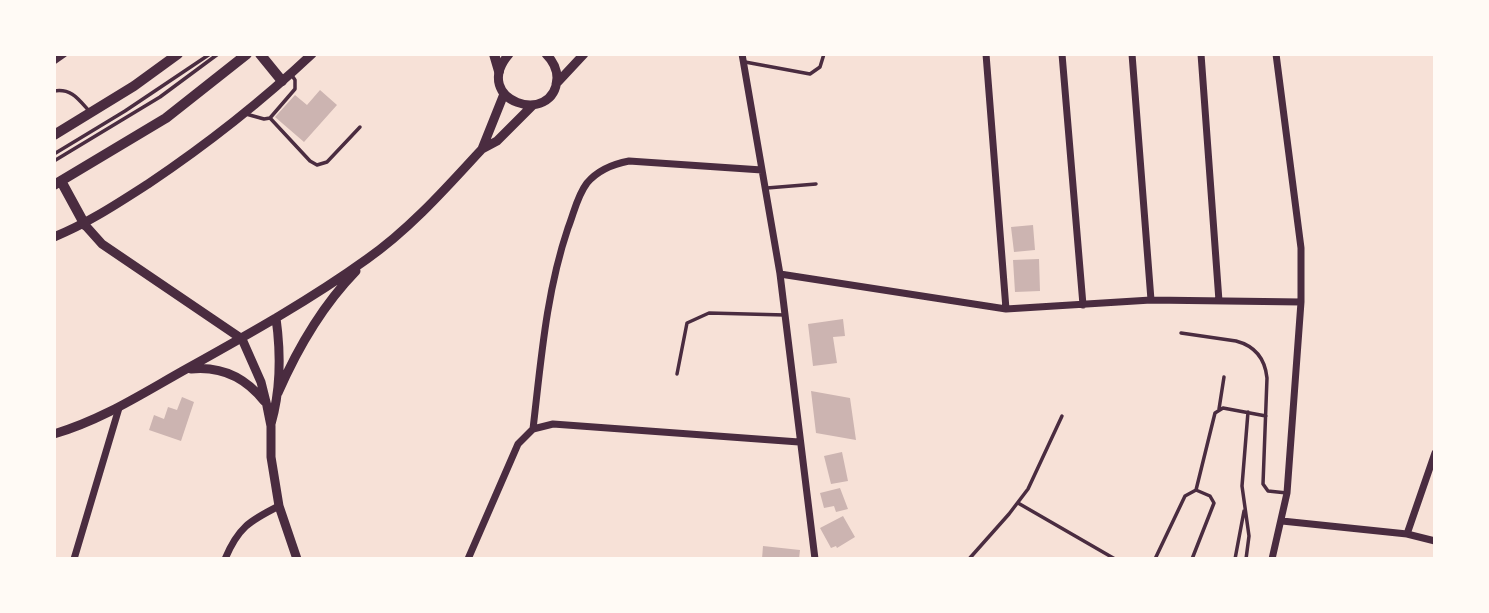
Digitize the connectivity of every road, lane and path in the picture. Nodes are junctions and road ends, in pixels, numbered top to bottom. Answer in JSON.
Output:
{"nodes":[{"id":1,"x":64,"y":54,"type":"edge"},
{"id":2,"x":178,"y":54,"type":"edge"},
{"id":3,"x":210,"y":54,"type":"edge"},
{"id":4,"x":218,"y":54,"type":"edge"},
{"id":5,"x":247,"y":54,"type":"edge"},
{"id":6,"x":260,"y":54,"type":"edge"},
{"id":7,"x":312,"y":54,"type":"edge"},
{"id":8,"x":509,"y":54,"type":"edge"},
{"id":9,"x":546,"y":54,"type":"edge"},
{"id":10,"x":584,"y":54,"type":"edge"},
{"id":11,"x":824,"y":54,"type":"edge"},
{"id":12,"x":986,"y":54,"type":"edge"},
{"id":13,"x":1062,"y":54,"type":"edge"},
{"id":14,"x":1132,"y":54,"type":"edge"},
{"id":15,"x":1200,"y":54,"type":"edge"},
{"id":16,"x":1276,"y":54,"type":"edge"},
{"id":17,"x":743,"y":58,"type":"edge"},
{"id":18,"x":54,"y":61,"type":"edge"},
{"id":19,"x":499,"y":61,"type":"edge"},
{"id":20,"x":287,"y":78,"type":"junction"},
{"id":21,"x":556,"y":84,"type":"junction"},
{"id":22,"x":54,"y":91,"type":"edge"},
{"id":23,"x":504,"y":94,"type":"junction"},
{"id":24,"x":533,"y":106,"type":"junction"},
{"id":25,"x":92,"y":113,"type":"junction"},
{"id":26,"x":244,"y":114,"type":"junction"},
{"id":27,"x":270,"y":118,"type":"junction"},
{"id":28,"x":360,"y":127,"type":"dead end"},
{"id":29,"x":54,"y":135,"type":"edge"},
{"id":30,"x":482,"y":149,"type":"junction"},
{"id":31,"x":54,"y":154,"type":"edge"},
{"id":32,"x":54,"y":161,"type":"edge"},
{"id":33,"x":762,"y":170,"type":"junction"},
{"id":34,"x":58,"y":183,"type":"edge"},
{"id":35,"x":816,"y":184,"type":"dead end"},
{"id":36,"x":765,"y":189,"type":"junction"},
{"id":37,"x":85,"y":225,"type":"junction"},
{"id":38,"x":54,"y":237,"type":"edge"},
{"id":39,"x":367,"y":259,"type":"junction"},
{"id":40,"x":780,"y":274,"type":"junction"},
{"id":41,"x":1151,"y":300,"type":"junction"},
{"id":42,"x":1219,"y":301,"type":"junction"},
{"id":43,"x":1301,"y":302,"type":"junction"},
{"id":44,"x":1083,"y":306,"type":"junction"},
{"id":45,"x":1006,"y":309,"type":"junction"},
{"id":46,"x":785,"y":316,"type":"junction"},
{"id":47,"x":276,"y":318,"type":"junction"},
{"id":48,"x":1181,"y":333,"type":"dead end"},
{"id":49,"x":242,"y":339,"type":"junction"},
{"id":50,"x":186,"y":369,"type":"junction"},
{"id":51,"x":677,"y":374,"type":"dead end"},
{"id":52,"x":1224,"y":377,"type":"dead end"},
{"id":53,"x":278,"y":393,"type":"junction"},
{"id":54,"x":267,"y":406,"type":"junction"},
{"id":55,"x":119,"y":408,"type":"junction"},
{"id":56,"x":1219,"y":409,"type":"junction"},
{"id":57,"x":1248,"y":412,"type":"junction"},
{"id":58,"x":1062,"y":416,"type":"dead end"},
{"id":59,"x":1266,"y":416,"type":"junction"},
{"id":60,"x":271,"y":426,"type":"junction"},
{"id":61,"x":533,"y":429,"type":"junction"},
{"id":62,"x":54,"y":433,"type":"edge"},
{"id":63,"x":799,"y":442,"type":"junction"},
{"id":64,"x":1435,"y":453,"type":"edge"},
{"id":65,"x":1196,"y":490,"type":"junction"},
{"id":66,"x":1286,"y":494,"type":"junction"},
{"id":67,"x":1018,"y":503,"type":"junction"},
{"id":68,"x":279,"y":506,"type":"junction"},
{"id":69,"x":1244,"y":509,"type":"junction"},
{"id":70,"x":1282,"y":521,"type":"junction"},
{"id":71,"x":1407,"y":534,"type":"junction"},
{"id":72,"x":1435,"y":541,"type":"edge"},
{"id":73,"x":74,"y":559,"type":"edge"},
{"id":74,"x":225,"y":559,"type":"edge"},
{"id":75,"x":297,"y":559,"type":"edge"},
{"id":76,"x":468,"y":559,"type":"edge"},
{"id":77,"x":815,"y":559,"type":"edge"},
{"id":78,"x":969,"y":559,"type":"edge"},
{"id":79,"x":1115,"y":559,"type":"edge"},
{"id":80,"x":1155,"y":559,"type":"edge"},
{"id":81,"x":1192,"y":559,"type":"edge"},
{"id":82,"x":1235,"y":559,"type":"edge"},
{"id":83,"x":1246,"y":559,"type":"edge"},
{"id":84,"x":1272,"y":559,"type":"edge"}],
"edges":[{"from":1,"to":18,"type":"street"},
{"from":2,"to":25,"type":"highway"},
{"from":3,"to":31,"type":"lane"},
{"from":4,"to":32,"type":"lane"},
{"from":5,"to":34,"type":"highway"},
{"from":6,"to":20,"type":"highway"},
{"from":7,"to":20,"type":"street"},
{"from":8,"to":19,"type":"street"},
{"from":9,"to":21,"type":"street"},
{"from":10,"to":21,"type":"street"},
{"from":11,"to":17,"type":"lane"},
{"from":12,"to":45,"type":"street"},
{"from":13,"to":44,"type":"street"},
{"from":14,"to":41,"type":"street"},
{"from":15,"to":42,"type":"street"},
{"from":16,"to":43,"type":"street"},
{"from":17,"to":33,"type":"street"},
{"from":19,"to":23,"type":"street"},
{"from":20,"to":26,"type":"street"},
{"from":20,"to":27,"type":"lane"},
{"from":21,"to":24,"type":"street"},
{"from":22,"to":25,"type":"lane"},
{"from":23,"to":24,"type":"street"},
{"from":23,"to":30,"type":"street"},
{"from":24,"to":30,"type":"street"},
{"from":25,"to":29,"type":"highway"},
{"from":26,"to":27,"type":"lane"},
{"from":26,"to":37,"type":"street"},
{"from":27,"to":28,"type":"lane"},
{"from":30,"to":39,"type":"street"},
{"from":33,"to":36,"type":"street"},
{"from":33,"to":61,"type":"street"},
{"from":34,"to":37,"type":"highway"},
{"from":35,"to":36,"type":"lane"},
{"from":36,"to":40,"type":"street"},
{"from":37,"to":38,"type":"street"},
{"from":37,"to":49,"type":"street"},
{"from":39,"to":47,"type":"street"},
{"from":39,"to":53,"type":"street"},
{"from":40,"to":45,"type":"street"},
{"from":40,"to":46,"type":"street"},
{"from":41,"to":42,"type":"street"},
{"from":41,"to":44,"type":"street"},
{"from":42,"to":43,"type":"street"},
{"from":43,"to":66,"type":"street"},
{"from":44,"to":45,"type":"street"},
{"from":46,"to":51,"type":"lane"},
{"from":46,"to":63,"type":"street"},
{"from":47,"to":49,"type":"street"},
{"from":47,"to":53,"type":"street"},
{"from":48,"to":59,"type":"lane"},
{"from":49,"to":50,"type":"street"},
{"from":49,"to":54,"type":"street"},
{"from":50,"to":54,"type":"street"},
{"from":50,"to":55,"type":"street"},
{"from":52,"to":56,"type":"lane"},
{"from":53,"to":60,"type":"street"},
{"from":54,"to":60,"type":"street"},
{"from":55,"to":62,"type":"street"},
{"from":55,"to":73,"type":"street"},
{"from":56,"to":57,"type":"lane"},
{"from":56,"to":65,"type":"lane"},
{"from":57,"to":59,"type":"lane"},
{"from":57,"to":69,"type":"lane"},
{"from":58,"to":67,"type":"lane"},
{"from":59,"to":66,"type":"lane"},
{"from":60,"to":68,"type":"street"},
{"from":61,"to":63,"type":"street"},
{"from":61,"to":76,"type":"street"},
{"from":63,"to":77,"type":"street"},
{"from":64,"to":71,"type":"street"},
{"from":65,"to":80,"type":"lane"},
{"from":65,"to":81,"type":"lane"},
{"from":66,"to":70,"type":"street"},
{"from":67,"to":78,"type":"lane"},
{"from":67,"to":79,"type":"lane"},
{"from":68,"to":74,"type":"street"},
{"from":68,"to":75,"type":"street"},
{"from":69,"to":82,"type":"lane"},
{"from":69,"to":83,"type":"lane"},
{"from":70,"to":71,"type":"street"},
{"from":70,"to":84,"type":"street"},
{"from":71,"to":72,"type":"street"}]}
